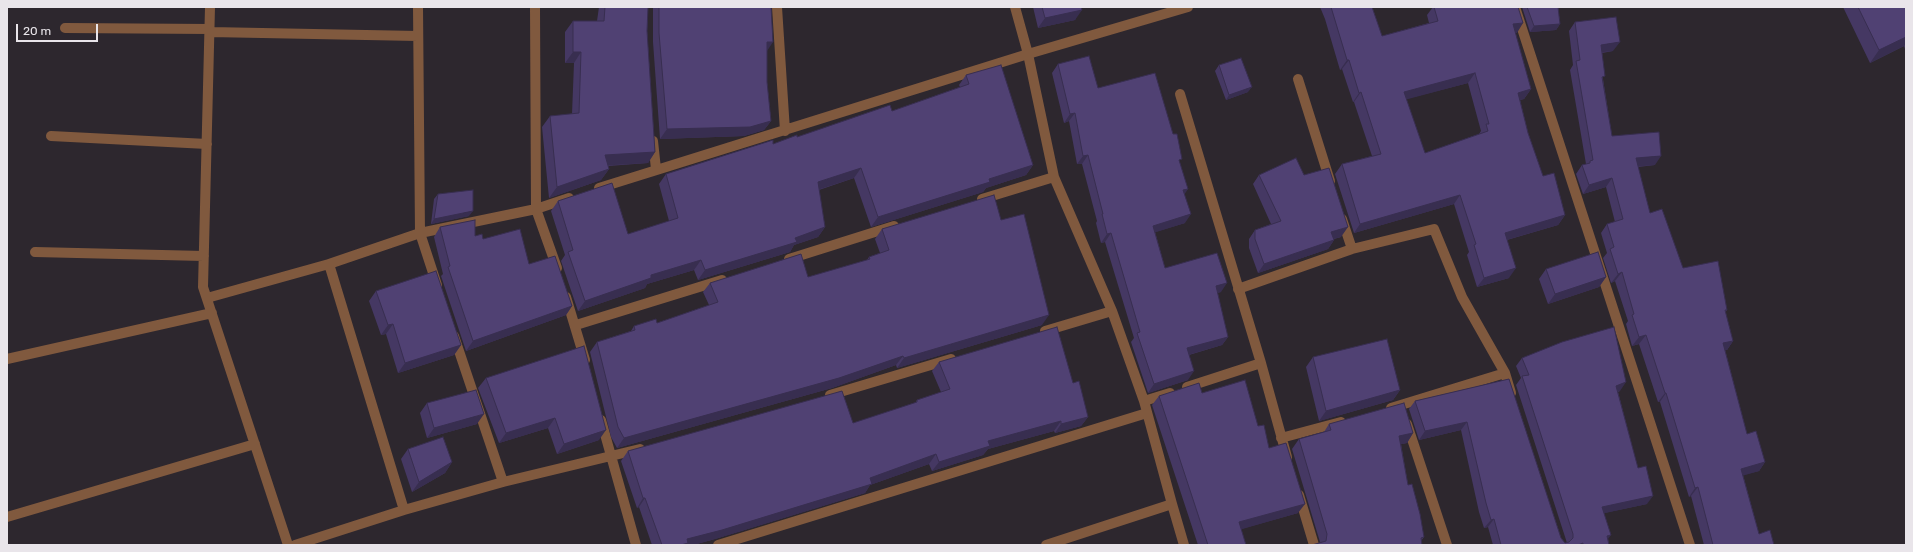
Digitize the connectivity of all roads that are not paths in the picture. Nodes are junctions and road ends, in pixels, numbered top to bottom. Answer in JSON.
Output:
{"nodes":[{"id":1,"x":210,"y":7,"type":"edge"},
{"id":2,"x":418,"y":7,"type":"edge"},
{"id":3,"x":535,"y":7,"type":"edge"},
{"id":4,"x":777,"y":7,"type":"edge"},
{"id":5,"x":1015,"y":7,"type":"edge"},
{"id":6,"x":1188,"y":7,"type":"edge"},
{"id":7,"x":1515,"y":7,"type":"edge"},
{"id":8,"x":65,"y":28,"type":"dead end"},
{"id":9,"x":210,"y":31,"type":"junction"},
{"id":10,"x":418,"y":36,"type":"junction"},
{"id":11,"x":1028,"y":54,"type":"junction"},
{"id":12,"x":1298,"y":80,"type":"dead end"},
{"id":13,"x":1180,"y":94,"type":"dead end"},
{"id":14,"x":652,"y":129,"type":"edge"},
{"id":15,"x":785,"y":130,"type":"junction"},
{"id":16,"x":51,"y":136,"type":"dead end"},
{"id":17,"x":207,"y":144,"type":"junction"},
{"id":18,"x":656,"y":169,"type":"junction"},
{"id":19,"x":1054,"y":177,"type":"junction"},
{"id":20,"x":1333,"y":190,"type":"edge"},
{"id":21,"x":971,"y":202,"type":"edge"},
{"id":22,"x":536,"y":209,"type":"junction"},
{"id":23,"x":1340,"y":212,"type":"edge"},
{"id":24,"x":902,"y":224,"type":"edge"},
{"id":25,"x":420,"y":233,"type":"junction"},
{"id":26,"x":1352,"y":249,"type":"junction"},
{"id":27,"x":35,"y":252,"type":"dead end"},
{"id":28,"x":204,"y":256,"type":"junction"},
{"id":29,"x":781,"y":261,"type":"edge"},
{"id":30,"x":329,"y":264,"type":"junction"},
{"id":31,"x":736,"y":275,"type":"edge"},
{"id":32,"x":1238,"y":289,"type":"junction"},
{"id":33,"x":440,"y":293,"type":"edge"},
{"id":34,"x":207,"y":298,"type":"junction"},
{"id":35,"x":1112,"y":311,"type":"junction"},
{"id":36,"x":212,"y":313,"type":"junction"},
{"id":37,"x":450,"y":324,"type":"edge"},
{"id":38,"x":576,"y":325,"type":"junction"},
{"id":39,"x":1036,"y":334,"type":"edge"},
{"id":40,"x":959,"y":356,"type":"edge"},
{"id":41,"x":7,"y":359,"type":"edge"},
{"id":42,"x":1261,"y":363,"type":"junction"},
{"id":43,"x":588,"y":369,"type":"edge"},
{"id":44,"x":1505,"y":373,"type":"junction"},
{"id":45,"x":822,"y":397,"type":"edge"},
{"id":46,"x":1144,"y":401,"type":"junction"},
{"id":47,"x":1514,"y":403,"type":"edge"},
{"id":48,"x":1401,"y":405,"type":"junction"},
{"id":49,"x":1379,"y":412,"type":"edge"},
{"id":50,"x":599,"y":413,"type":"edge"},
{"id":51,"x":1147,"y":413,"type":"junction"},
{"id":52,"x":1349,"y":420,"type":"edge"},
{"id":53,"x":1282,"y":438,"type":"junction"},
{"id":54,"x":255,"y":444,"type":"junction"},
{"id":55,"x":648,"y":446,"type":"edge"},
{"id":56,"x":610,"y":457,"type":"junction"},
{"id":57,"x":1291,"y":469,"type":"edge"},
{"id":58,"x":503,"y":482,"type":"junction"},
{"id":59,"x":1295,"y":484,"type":"edge"},
{"id":60,"x":1172,"y":504,"type":"junction"},
{"id":61,"x":404,"y":510,"type":"junction"},
{"id":62,"x":7,"y":518,"type":"edge"},
{"id":63,"x":288,"y":545,"type":"edge"},
{"id":64,"x":295,"y":545,"type":"edge"},
{"id":65,"x":636,"y":545,"type":"edge"},
{"id":66,"x":718,"y":545,"type":"edge"},
{"id":67,"x":1046,"y":545,"type":"edge"},
{"id":68,"x":1184,"y":545,"type":"edge"},
{"id":69,"x":1314,"y":545,"type":"edge"},
{"id":70,"x":1447,"y":545,"type":"edge"},
{"id":71,"x":1690,"y":545,"type":"edge"}],
"edges":[{"from":1,"to":9,"type":"street"},
{"from":2,"to":10,"type":"street"},
{"from":3,"to":22,"type":"street"},
{"from":4,"to":15,"type":"street"},
{"from":5,"to":11,"type":"street"},
{"from":6,"to":11,"type":"street"},
{"from":7,"to":71,"type":"street"},
{"from":8,"to":9,"type":"street"},
{"from":9,"to":10,"type":"street"},
{"from":9,"to":17,"type":"street"},
{"from":10,"to":25,"type":"street"},
{"from":11,"to":15,"type":"street"},
{"from":11,"to":19,"type":"street"},
{"from":12,"to":20,"type":"street"},
{"from":13,"to":32,"type":"street"},
{"from":14,"to":18,"type":"street"},
{"from":15,"to":18,"type":"street"},
{"from":16,"to":17,"type":"street"},
{"from":17,"to":28,"type":"street"},
{"from":18,"to":22,"type":"street"},
{"from":19,"to":21,"type":"street"},
{"from":19,"to":35,"type":"street"},
{"from":22,"to":25,"type":"street"},
{"from":22,"to":38,"type":"street"},
{"from":23,"to":26,"type":"street"},
{"from":24,"to":29,"type":"street"},
{"from":25,"to":30,"type":"street"},
{"from":25,"to":33,"type":"street"},
{"from":26,"to":32,"type":"street"},
{"from":26,"to":44,"type":"street"},
{"from":27,"to":28,"type":"street"},
{"from":28,"to":34,"type":"street"},
{"from":30,"to":34,"type":"street"},
{"from":30,"to":61,"type":"street"},
{"from":31,"to":38,"type":"street"},
{"from":32,"to":42,"type":"street"},
{"from":34,"to":36,"type":"street"},
{"from":35,"to":39,"type":"street"},
{"from":35,"to":46,"type":"street"},
{"from":36,"to":41,"type":"street"},
{"from":36,"to":54,"type":"street"},
{"from":37,"to":58,"type":"street"},
{"from":38,"to":43,"type":"street"},
{"from":40,"to":45,"type":"street"},
{"from":42,"to":46,"type":"street"},
{"from":42,"to":53,"type":"street"},
{"from":44,"to":47,"type":"street"},
{"from":44,"to":48,"type":"street"},
{"from":46,"to":51,"type":"street"},
{"from":48,"to":49,"type":"street"},
{"from":48,"to":70,"type":"street"},
{"from":50,"to":56,"type":"street"},
{"from":51,"to":60,"type":"street"},
{"from":51,"to":66,"type":"street"},
{"from":52,"to":53,"type":"street"},
{"from":53,"to":57,"type":"street"},
{"from":54,"to":62,"type":"street"},
{"from":54,"to":63,"type":"street"},
{"from":55,"to":56,"type":"street"},
{"from":56,"to":58,"type":"street"},
{"from":56,"to":65,"type":"street"},
{"from":58,"to":61,"type":"street"},
{"from":59,"to":69,"type":"street"},
{"from":60,"to":67,"type":"street"},
{"from":60,"to":68,"type":"street"},
{"from":61,"to":64,"type":"street"}]}
